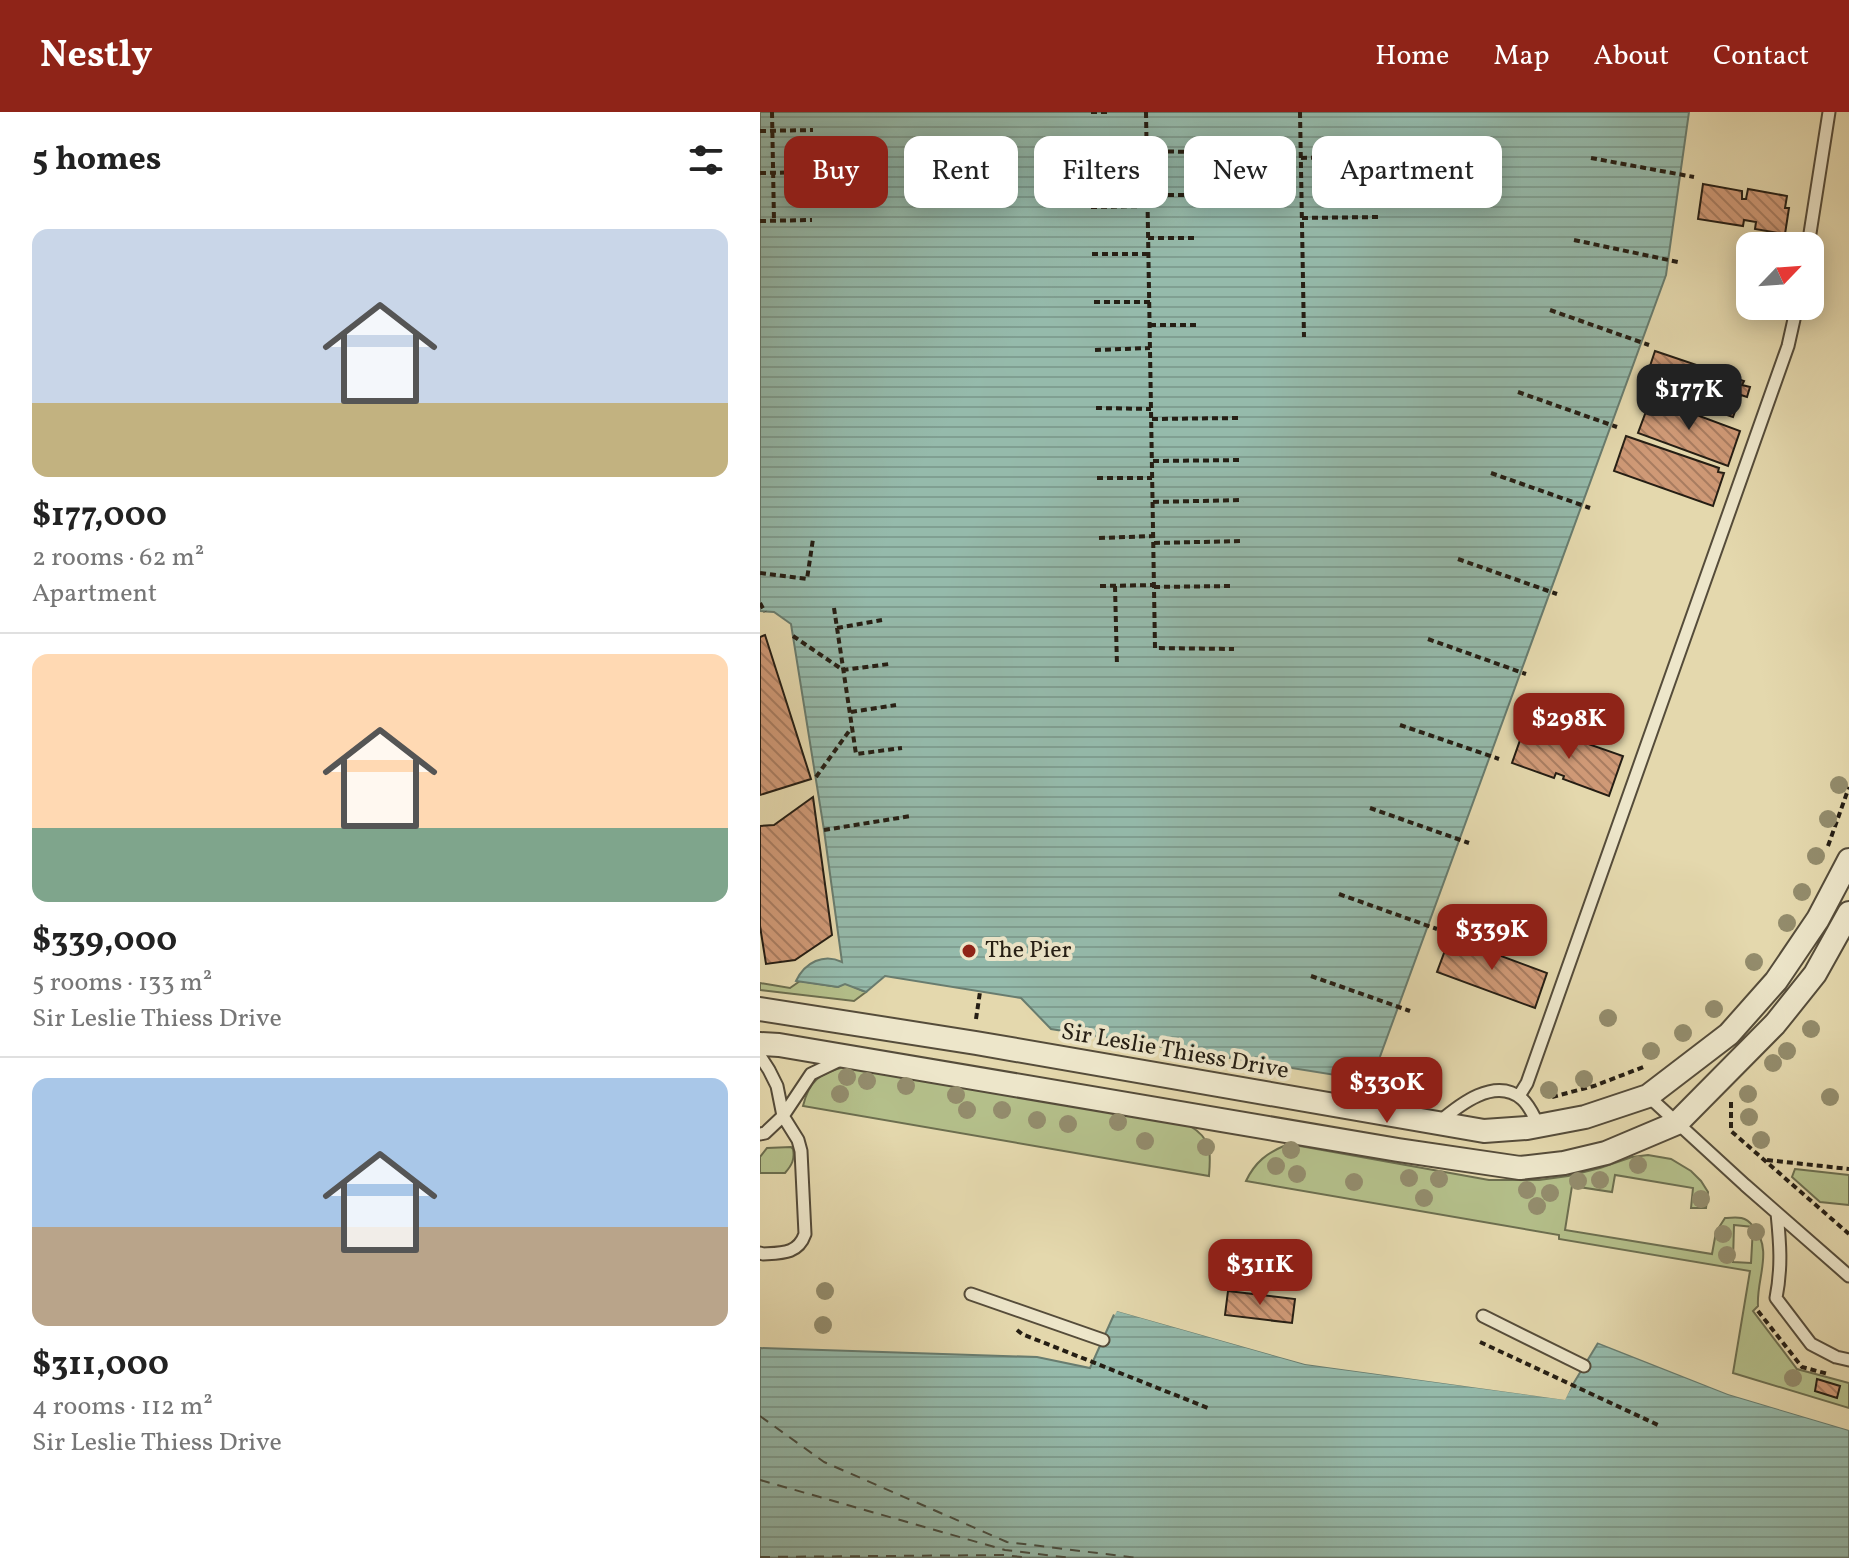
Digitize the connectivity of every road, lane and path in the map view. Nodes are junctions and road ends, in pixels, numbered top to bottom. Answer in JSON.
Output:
{"nodes":[{"id":1,"x":772,"y":112,"type":"edge"},
{"id":2,"x":1091,"y":112,"type":"edge"},
{"id":3,"x":1109,"y":112,"type":"edge"},
{"id":4,"x":1146,"y":112,"type":"edge"},
{"id":5,"x":1300,"y":112,"type":"edge"},
{"id":6,"x":1829,"y":112,"type":"edge"},
{"id":7,"x":813,"y":130,"type":"dead end"},
{"id":8,"x":760,"y":131,"type":"edge"},
{"id":9,"x":772,"y":131,"type":"junction"},
{"id":10,"x":1147,"y":136,"type":"edge"},
{"id":11,"x":1301,"y":158,"type":"junction"},
{"id":12,"x":1312,"y":158,"type":"edge"},
{"id":13,"x":1591,"y":158,"type":"dead end"},
{"id":14,"x":760,"y":173,"type":"edge"},
{"id":15,"x":773,"y":173,"type":"junction"},
{"id":16,"x":784,"y":173,"type":"edge"},
{"id":17,"x":1694,"y":177,"type":"dead end"},
{"id":18,"x":1148,"y":208,"type":"edge"},
{"id":19,"x":1381,"y":217,"type":"dead end"},
{"id":20,"x":1302,"y":218,"type":"junction"},
{"id":21,"x":812,"y":220,"type":"dead end"},
{"id":22,"x":760,"y":221,"type":"edge"},
{"id":23,"x":774,"y":221,"type":"junction"},
{"id":24,"x":1810,"y":232,"type":"edge"},
{"id":25,"x":1148,"y":238,"type":"junction"},
{"id":26,"x":1196,"y":238,"type":"dead end"},
{"id":27,"x":1574,"y":240,"type":"dead end"},
{"id":28,"x":1092,"y":254,"type":"dead end"},
{"id":29,"x":1149,"y":254,"type":"junction"},
{"id":30,"x":1678,"y":262,"type":"dead end"},
{"id":31,"x":1094,"y":302,"type":"dead end"},
{"id":32,"x":1150,"y":302,"type":"junction"},
{"id":33,"x":1550,"y":310,"type":"dead end"},
{"id":34,"x":1794,"y":320,"type":"edge"},
{"id":35,"x":1150,"y":325,"type":"junction"},
{"id":36,"x":1196,"y":325,"type":"dead end"},
{"id":37,"x":1304,"y":337,"type":"dead end"},
{"id":38,"x":1649,"y":345,"type":"dead end"},
{"id":39,"x":1150,"y":348,"type":"junction"},
{"id":40,"x":1095,"y":350,"type":"dead end"},
{"id":41,"x":1518,"y":392,"type":"dead end"},
{"id":42,"x":1096,"y":408,"type":"dead end"},
{"id":43,"x":1151,"y":409,"type":"junction"},
{"id":44,"x":1241,"y":418,"type":"dead end"},
{"id":45,"x":1152,"y":419,"type":"junction"},
{"id":46,"x":1617,"y":427,"type":"dead end"},
{"id":47,"x":1243,"y":460,"type":"dead end"},
{"id":48,"x":1152,"y":461,"type":"junction"},
{"id":49,"x":1491,"y":473,"type":"dead end"},
{"id":50,"x":1097,"y":478,"type":"dead end"},
{"id":51,"x":1152,"y":478,"type":"junction"},
{"id":52,"x":1243,"y":500,"type":"dead end"},
{"id":53,"x":1153,"y":502,"type":"junction"},
{"id":54,"x":1590,"y":508,"type":"dead end"},
{"id":55,"x":1154,"y":536,"type":"junction"},
{"id":56,"x":1099,"y":538,"type":"dead end"},
{"id":57,"x":813,"y":539,"type":"dead end"},
{"id":58,"x":1243,"y":541,"type":"dead end"},
{"id":59,"x":1154,"y":543,"type":"junction"},
{"id":60,"x":1458,"y":559,"type":"dead end"},
{"id":61,"x":760,"y":573,"type":"edge"},
{"id":62,"x":1100,"y":586,"type":"dead end"},
{"id":63,"x":1115,"y":586,"type":"junction"},
{"id":64,"x":1154,"y":586,"type":"junction"},
{"id":65,"x":1233,"y":586,"type":"dead end"},
{"id":66,"x":1557,"y":594,"type":"dead end"},
{"id":67,"x":760,"y":603,"type":"edge"},
{"id":68,"x":834,"y":608,"type":"dead end"},
{"id":69,"x":765,"y":612,"type":"dead end"},
{"id":70,"x":882,"y":620,"type":"dead end"},
{"id":71,"x":837,"y":628,"type":"junction"},
{"id":72,"x":793,"y":636,"type":"dead end"},
{"id":73,"x":1428,"y":639,"type":"dead end"},
{"id":74,"x":1234,"y":649,"type":"dead end"},
{"id":75,"x":889,"y":664,"type":"dead end"},
{"id":76,"x":1117,"y":666,"type":"dead end"},
{"id":77,"x":843,"y":670,"type":"junction"},
{"id":78,"x":1526,"y":674,"type":"dead end"},
{"id":79,"x":896,"y":705,"type":"dead end"},
{"id":80,"x":850,"y":712,"type":"junction"},
{"id":81,"x":1400,"y":725,"type":"dead end"},
{"id":82,"x":852,"y":726,"type":"junction"},
{"id":83,"x":902,"y":748,"type":"dead end"},
{"id":84,"x":1499,"y":759,"type":"dead end"},
{"id":85,"x":816,"y":777,"type":"dead end"},
{"id":86,"x":1849,"y":787,"type":"edge"},
{"id":87,"x":1370,"y":808,"type":"dead end"},
{"id":88,"x":911,"y":816,"type":"dead end"},
{"id":89,"x":824,"y":830,"type":"dead end"},
{"id":90,"x":1469,"y":843,"type":"dead end"},
{"id":91,"x":1824,"y":857,"type":"dead end"},
{"id":92,"x":1849,"y":860,"type":"edge"},
{"id":93,"x":1339,"y":894,"type":"dead end"},
{"id":94,"x":1849,"y":913,"type":"edge"},
{"id":95,"x":1437,"y":929,"type":"dead end"},
{"id":96,"x":1311,"y":976,"type":"dead end"},
{"id":97,"x":980,"y":992,"type":"dead end"},
{"id":98,"x":760,"y":1009,"type":"edge"},
{"id":99,"x":1410,"y":1011,"type":"dead end"},
{"id":100,"x":975,"y":1026,"type":"dead end"},
{"id":101,"x":760,"y":1044,"type":"edge"},
{"id":102,"x":760,"y":1056,"type":"edge"},
{"id":103,"x":848,"y":1057,"type":"junction"},
{"id":104,"x":1655,"y":1061,"type":"dead end"},
{"id":105,"x":1648,"y":1096,"type":"junction"},
{"id":106,"x":1522,"y":1099,"type":"junction"},
{"id":107,"x":783,"y":1116,"type":"junction"},
{"id":108,"x":1438,"y":1123,"type":"junction"},
{"id":109,"x":1677,"y":1123,"type":"junction"},
{"id":110,"x":1539,"y":1126,"type":"junction"},
{"id":111,"x":760,"y":1134,"type":"edge"},
{"id":112,"x":1849,"y":1169,"type":"edge"},
{"id":113,"x":1777,"y":1213,"type":"junction"},
{"id":114,"x":1849,"y":1234,"type":"edge"},
{"id":115,"x":760,"y":1253,"type":"edge"},
{"id":116,"x":1849,"y":1276,"type":"edge"},
{"id":117,"x":971,"y":1294,"type":"dead end"},
{"id":118,"x":1483,"y":1316,"type":"dead end"},
{"id":119,"x":1012,"y":1326,"type":"dead end"},
{"id":120,"x":1103,"y":1340,"type":"dead end"},
{"id":121,"x":1480,"y":1342,"type":"dead end"},
{"id":122,"x":1849,"y":1360,"type":"edge"},
{"id":123,"x":1584,"y":1366,"type":"dead end"},
{"id":124,"x":1208,"y":1408,"type":"dead end"},
{"id":125,"x":1658,"y":1425,"type":"dead end"}],
"edges":[{"from":1,"to":9,"type":"path"},
{"from":2,"to":3,"type":"path"},
{"from":4,"to":10,"type":"path"},
{"from":5,"to":11,"type":"path"},
{"from":6,"to":24,"type":"lane"},
{"from":7,"to":9,"type":"path"},
{"from":8,"to":9,"type":"path"},
{"from":9,"to":15,"type":"path"},
{"from":11,"to":12,"type":"path"},
{"from":11,"to":20,"type":"path"},
{"from":13,"to":17,"type":"path"},
{"from":14,"to":15,"type":"path"},
{"from":15,"to":16,"type":"path"},
{"from":15,"to":23,"type":"path"},
{"from":18,"to":25,"type":"path"},
{"from":19,"to":20,"type":"path"},
{"from":20,"to":37,"type":"path"},
{"from":21,"to":23,"type":"path"},
{"from":22,"to":23,"type":"path"},
{"from":25,"to":26,"type":"path"},
{"from":25,"to":29,"type":"path"},
{"from":27,"to":30,"type":"path"},
{"from":28,"to":29,"type":"path"},
{"from":29,"to":32,"type":"path"},
{"from":31,"to":32,"type":"path"},
{"from":32,"to":35,"type":"path"},
{"from":33,"to":38,"type":"path"},
{"from":34,"to":106,"type":"lane"},
{"from":35,"to":36,"type":"path"},
{"from":35,"to":39,"type":"path"},
{"from":39,"to":40,"type":"path"},
{"from":39,"to":43,"type":"path"},
{"from":41,"to":46,"type":"path"},
{"from":42,"to":43,"type":"path"},
{"from":43,"to":45,"type":"path"},
{"from":44,"to":45,"type":"path"},
{"from":45,"to":48,"type":"path"},
{"from":47,"to":48,"type":"path"},
{"from":48,"to":51,"type":"path"},
{"from":49,"to":54,"type":"path"},
{"from":50,"to":51,"type":"path"},
{"from":51,"to":53,"type":"path"},
{"from":52,"to":53,"type":"path"},
{"from":53,"to":55,"type":"path"},
{"from":55,"to":56,"type":"path"},
{"from":55,"to":59,"type":"path"},
{"from":57,"to":61,"type":"path"},
{"from":58,"to":59,"type":"path"},
{"from":59,"to":64,"type":"path"},
{"from":60,"to":66,"type":"path"},
{"from":62,"to":63,"type":"path"},
{"from":63,"to":64,"type":"path"},
{"from":63,"to":76,"type":"path"},
{"from":64,"to":65,"type":"path"},
{"from":64,"to":74,"type":"path"},
{"from":67,"to":69,"type":"path"},
{"from":68,"to":71,"type":"path"},
{"from":70,"to":71,"type":"path"},
{"from":71,"to":77,"type":"path"},
{"from":72,"to":77,"type":"path"},
{"from":73,"to":78,"type":"path"},
{"from":75,"to":77,"type":"path"},
{"from":77,"to":80,"type":"path"},
{"from":79,"to":80,"type":"path"},
{"from":80,"to":82,"type":"path"},
{"from":81,"to":84,"type":"path"},
{"from":82,"to":83,"type":"path"},
{"from":82,"to":85,"type":"path"},
{"from":86,"to":91,"type":"path"},
{"from":87,"to":90,"type":"path"},
{"from":88,"to":89,"type":"path"},
{"from":92,"to":105,"type":"street","name":"Sir Leslie Thiess Drive"},
{"from":93,"to":95,"type":"path"},
{"from":94,"to":109,"type":"street"},
{"from":96,"to":99,"type":"path"},
{"from":97,"to":100,"type":"path"},
{"from":98,"to":108,"type":"street","name":"Sir Leslie Thiess Drive"},
{"from":101,"to":103,"type":"street"},
{"from":102,"to":107,"type":"lane"},
{"from":103,"to":107,"type":"lane"},
{"from":103,"to":109,"type":"street"},
{"from":104,"to":106,"type":"path"},
{"from":105,"to":109,"type":"lane"},
{"from":105,"to":110,"type":"street","name":"Sir Leslie Thiess Drive"},
{"from":106,"to":108,"type":"lane"},
{"from":106,"to":110,"type":"lane"},
{"from":107,"to":111,"type":"lane"},
{"from":107,"to":115,"type":"lane"},
{"from":108,"to":110,"type":"street","name":"Sir Leslie Thiess Drive"},
{"from":109,"to":113,"type":"lane"},
{"from":112,"to":114,"type":"path"},
{"from":113,"to":116,"type":"lane"},
{"from":113,"to":122,"type":"lane"},
{"from":117,"to":120,"type":"lane"},
{"from":118,"to":123,"type":"lane"},
{"from":119,"to":124,"type":"path"},
{"from":121,"to":125,"type":"path"}]}
